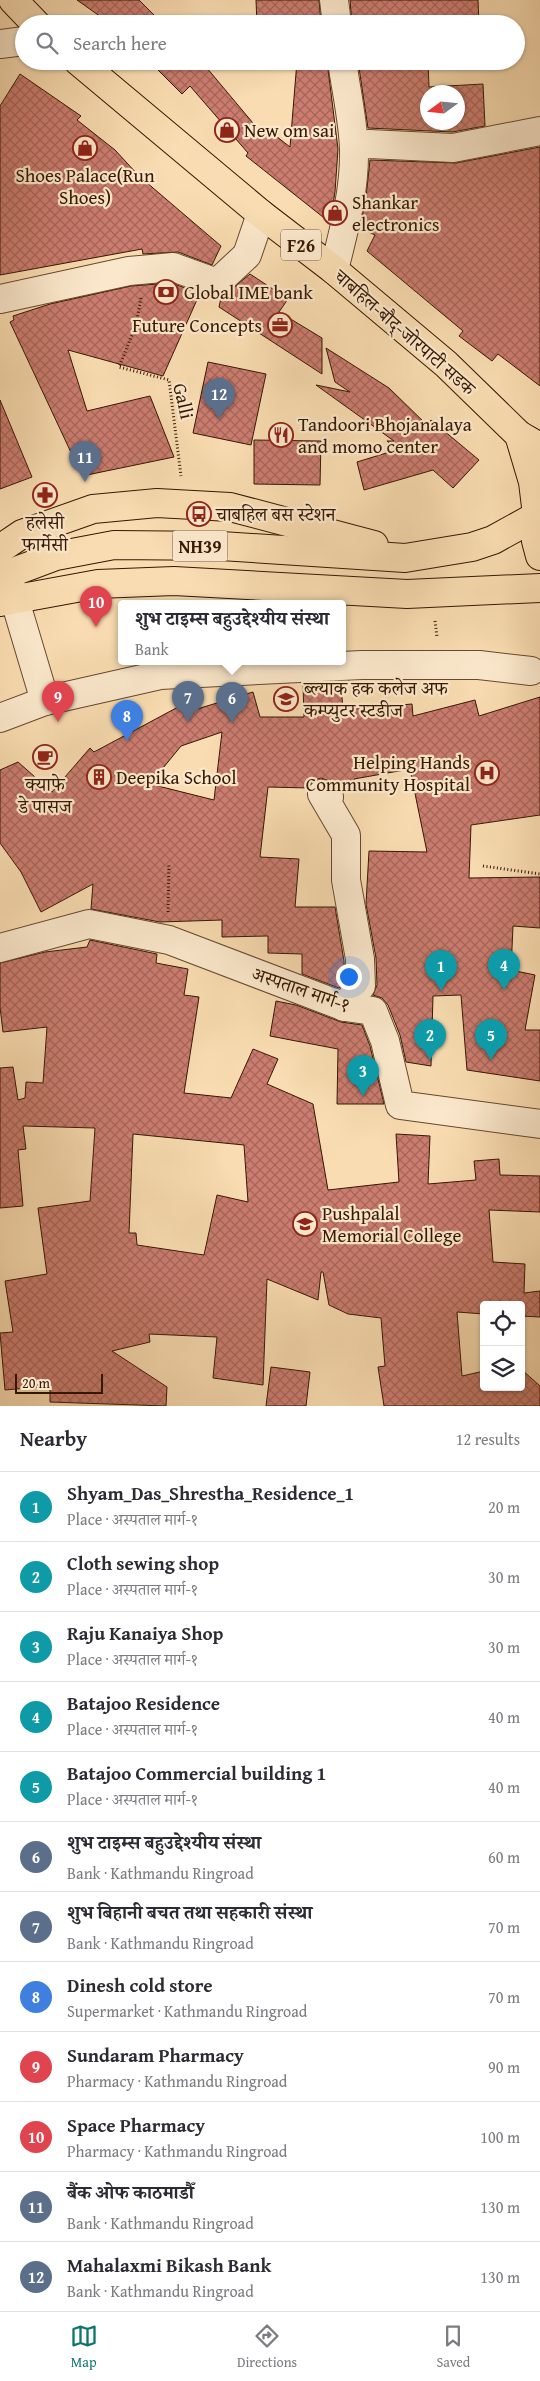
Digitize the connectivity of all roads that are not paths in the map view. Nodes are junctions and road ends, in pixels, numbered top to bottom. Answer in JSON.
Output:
{"nodes":[{"id":1,"x":13,"y":0,"type":"edge"},
{"id":2,"x":334,"y":0,"type":"edge"},
{"id":3,"x":27,"y":15,"type":"edge"},
{"id":4,"x":336,"y":15,"type":"edge"},
{"id":5,"x":15,"y":42,"type":"edge"},
{"id":6,"x":0,"y":44,"type":"edge"},
{"id":7,"x":89,"y":70,"type":"edge"},
{"id":8,"x":344,"y":70,"type":"edge"},
{"id":9,"x":540,"y":131,"type":"edge"},
{"id":10,"x":361,"y":145,"type":"junction"},
{"id":11,"x":261,"y":214,"type":"junction"},
{"id":12,"x":334,"y":270,"type":"junction"},
{"id":13,"x":0,"y":299,"type":"edge"},
{"id":14,"x":530,"y":441,"type":"edge"},
{"id":15,"x":538,"y":515,"type":"edge"},
{"id":16,"x":540,"y":556,"type":"edge"},
{"id":17,"x":406,"y":558,"type":"junction"},
{"id":18,"x":4,"y":580,"type":"edge"},
{"id":19,"x":540,"y":588,"type":"edge"},
{"id":20,"x":530,"y":671,"type":"dead end"},
{"id":21,"x":44,"y":700,"type":"junction"},
{"id":22,"x":0,"y":718,"type":"edge"},
{"id":23,"x":329,"y":798,"type":"dead end"},
{"id":24,"x":0,"y":948,"type":"edge"},
{"id":25,"x":344,"y":1006,"type":"junction"},
{"id":26,"x":540,"y":1124,"type":"edge"}],
"edges":[{"from":1,"to":3,"type":"main road"},
{"from":2,"to":4,"type":"street"},
{"from":5,"to":6,"type":"street"},
{"from":7,"to":11,"type":"main road","name":"चाबहिल-बौद्-जोरपाटी सडक","number":"F26"},
{"from":8,"to":10,"type":"street"},
{"from":9,"to":10,"type":"street"},
{"from":10,"to":12,"type":"street"},
{"from":11,"to":12,"type":"main road","name":"चाबहिल-बौद्-जोरपाटी सडक","number":"F26"},
{"from":11,"to":13,"type":"street"},
{"from":12,"to":14,"type":"main road","name":"चाबहिल-बौद्-जोरपाटी सडक","number":"F26"},
{"from":14,"to":15,"type":"main road"},
{"from":15,"to":16,"type":"main road"},
{"from":15,"to":17,"type":"main road"},
{"from":17,"to":18,"type":"main road","number":"NH39"},
{"from":17,"to":18,"type":"main road"},
{"from":18,"to":19,"type":"main road","number":"NH39"},
{"from":18,"to":21,"type":"street"},
{"from":20,"to":21,"type":"street"},
{"from":21,"to":22,"type":"street"},
{"from":23,"to":25,"type":"street"},
{"from":24,"to":25,"type":"street","name":"अस्पताल मार्ग-१"},
{"from":25,"to":26,"type":"street","name":"अस्पताल मार्ग-१"}]}
